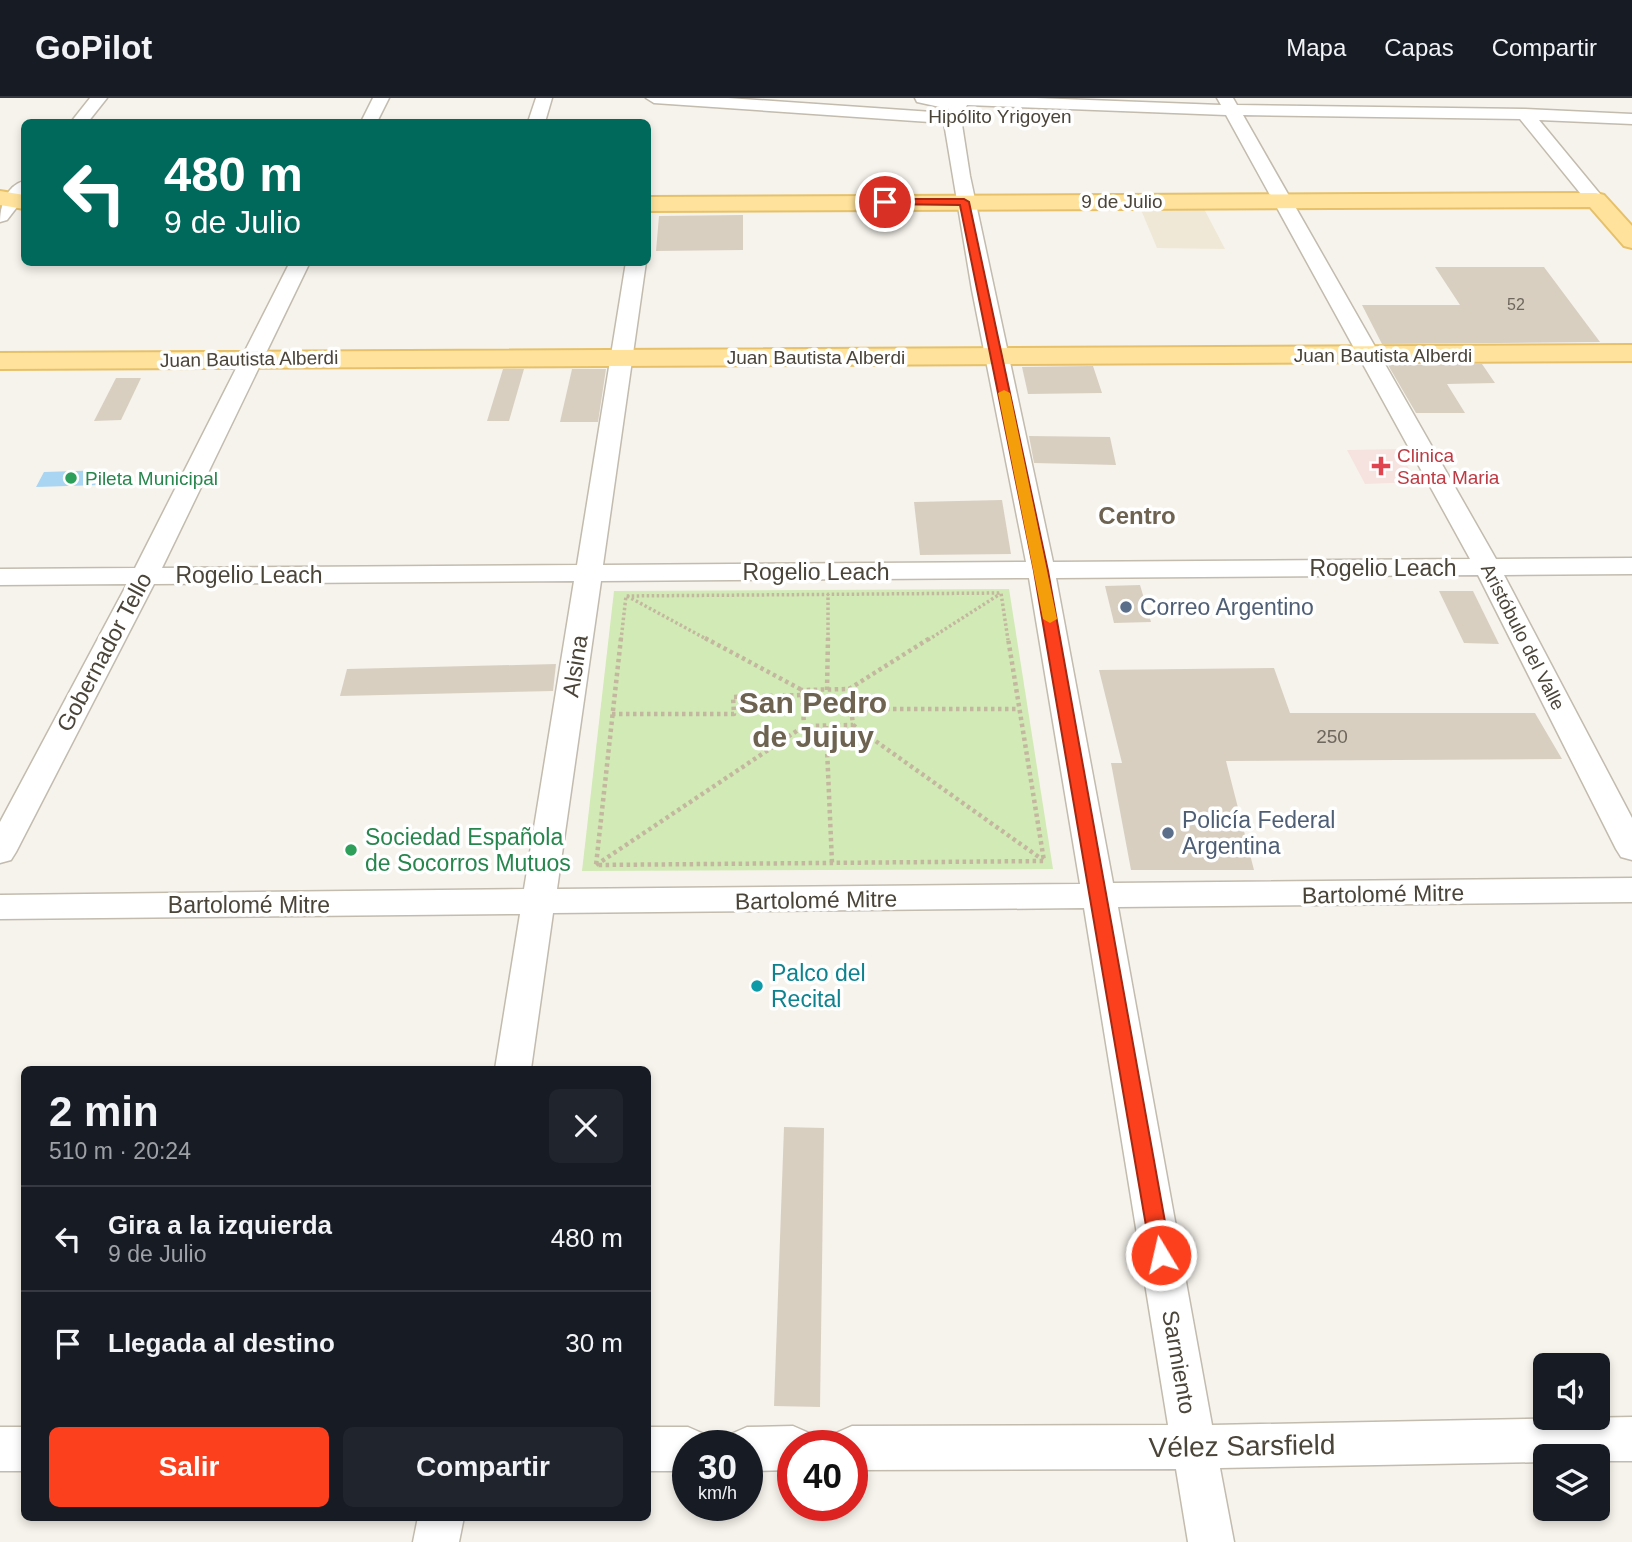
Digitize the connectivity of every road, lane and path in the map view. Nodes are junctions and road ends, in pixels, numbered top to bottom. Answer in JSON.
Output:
{"nodes":[{"id":1,"x":99,"y":98,"type":"edge"},
{"id":2,"x":381,"y":98,"type":"edge"},
{"id":3,"x":544,"y":98,"type":"edge"},
{"id":4,"x":654,"y":98,"type":"edge"},
{"id":5,"x":915,"y":98,"type":"edge"},
{"id":6,"x":924,"y":98,"type":"edge"},
{"id":7,"x":862,"y":105,"type":"edge"},
{"id":8,"x":1231,"y":108,"type":"edge"},
{"id":9,"x":1525,"y":114,"type":"junction"},
{"id":10,"x":952,"y":118,"type":"junction"},
{"id":11,"x":82,"y":119,"type":"edge"},
{"id":12,"x":370,"y":119,"type":"edge"},
{"id":13,"x":538,"y":119,"type":"edge"},
{"id":14,"x":1632,"y":121,"type":"edge"},
{"id":15,"x":1596,"y":200,"type":"junction"},
{"id":16,"x":1281,"y":201,"type":"junction"},
{"id":17,"x":964,"y":202,"type":"junction"},
{"id":18,"x":651,"y":204,"type":"edge"},
{"id":19,"x":1632,"y":241,"type":"edge"},
{"id":20,"x":298,"y":266,"type":"edge"},
{"id":21,"x":635,"y":266,"type":"edge"},
{"id":22,"x":1632,"y":353,"type":"edge"},
{"id":23,"x":996,"y":356,"type":"junction"},
{"id":24,"x":1368,"y":356,"type":"junction"},
{"id":25,"x":624,"y":357,"type":"junction"},
{"id":26,"x":252,"y":359,"type":"junction"},
{"id":27,"x":0,"y":361,"type":"edge"},
{"id":28,"x":1632,"y":566,"type":"edge"},
{"id":29,"x":1487,"y":567,"type":"junction"},
{"id":30,"x":1041,"y":571,"type":"junction"},
{"id":31,"x":589,"y":573,"type":"junction"},
{"id":32,"x":145,"y":575,"type":"junction"},
{"id":33,"x":0,"y":577,"type":"edge"},
{"id":34,"x":1001,"y":593,"type":"junction"},
{"id":35,"x":828,"y":594,"type":"junction"},
{"id":36,"x":626,"y":596,"type":"junction"},
{"id":37,"x":849,"y":689,"type":"junction"},
{"id":38,"x":827,"y":690,"type":"junction"},
{"id":39,"x":802,"y":692,"type":"junction"},
{"id":40,"x":851,"y":709,"type":"junction"},
{"id":41,"x":1019,"y":709,"type":"junction"},
{"id":42,"x":612,"y":715,"type":"junction"},
{"id":43,"x":853,"y":725,"type":"junction"},
{"id":44,"x":804,"y":726,"type":"junction"},
{"id":45,"x":826,"y":726,"type":"junction"},
{"id":46,"x":1632,"y":849,"type":"edge"},
{"id":47,"x":0,"y":852,"type":"edge"},
{"id":48,"x":1044,"y":861,"type":"junction"},
{"id":49,"x":832,"y":863,"type":"junction"},
{"id":50,"x":596,"y":865,"type":"junction"},
{"id":51,"x":1632,"y":890,"type":"edge"},
{"id":52,"x":1101,"y":897,"type":"junction"},
{"id":53,"x":540,"y":902,"type":"junction"},
{"id":54,"x":0,"y":906,"type":"edge"},
{"id":55,"x":513,"y":1066,"type":"edge"},
{"id":56,"x":1632,"y":1439,"type":"edge"},
{"id":57,"x":1194,"y":1447,"type":"junction"},
{"id":58,"x":868,"y":1448,"type":"edge"},
{"id":59,"x":0,"y":1449,"type":"edge"},
{"id":60,"x":21,"y":1449,"type":"edge"},
{"id":61,"x":651,"y":1449,"type":"edge"},
{"id":62,"x":672,"y":1449,"type":"edge"},
{"id":63,"x":440,"y":1521,"type":"edge"},
{"id":64,"x":436,"y":1542,"type":"edge"},
{"id":65,"x":1211,"y":1542,"type":"edge"}],
"edges":[{"from":1,"to":11,"type":"street"},
{"from":2,"to":12,"type":"street"},
{"from":3,"to":13,"type":"street"},
{"from":4,"to":7,"type":"street","name":"Hipólito Yrigoyen"},
{"from":5,"to":6,"type":"street","name":"Hipólito Yrigoyen"},
{"from":6,"to":8,"type":"street","name":"Hipólito Yrigoyen"},
{"from":6,"to":10,"type":"street"},
{"from":7,"to":10,"type":"street","name":"Hipólito Yrigoyen"},
{"from":8,"to":9,"type":"street","name":"Hipólito Yrigoyen"},
{"from":8,"to":10,"type":"street","name":"Hipólito Yrigoyen"},
{"from":8,"to":16,"type":"street","name":"Aristóbulo del Valle"},
{"from":9,"to":14,"type":"street","name":"Hipólito Yrigoyen"},
{"from":9,"to":15,"type":"street"},
{"from":10,"to":17,"type":"street","name":"Sarmiento"},
{"from":15,"to":16,"type":"main road","name":"9 de Julio"},
{"from":15,"to":19,"type":"main road"},
{"from":16,"to":17,"type":"main road","name":"9 de Julio"},
{"from":16,"to":24,"type":"street","name":"Aristóbulo del Valle"},
{"from":17,"to":18,"type":"main road","name":"9 de Julio"},
{"from":17,"to":23,"type":"street","name":"Sarmiento"},
{"from":20,"to":26,"type":"street","name":"Gobernador Tello"},
{"from":21,"to":25,"type":"street","name":"Alsina"},
{"from":22,"to":24,"type":"main road","name":"Juan Bautista Alberdi"},
{"from":23,"to":24,"type":"main road","name":"Juan Bautista Alberdi"},
{"from":23,"to":25,"type":"main road","name":"Juan Bautista Alberdi"},
{"from":23,"to":30,"type":"street","name":"Sarmiento"},
{"from":24,"to":29,"type":"street","name":"Aristóbulo del Valle"},
{"from":25,"to":26,"type":"main road","name":"Juan Bautista Alberdi"},
{"from":25,"to":31,"type":"street","name":"Alsina"},
{"from":26,"to":27,"type":"main road","name":"Juan Bautista Alberdi"},
{"from":26,"to":32,"type":"street","name":"Gobernador Tello"},
{"from":28,"to":29,"type":"street","name":"Rogelio Leach"},
{"from":29,"to":30,"type":"street","name":"Rogelio Leach"},
{"from":29,"to":46,"type":"street","name":"Aristóbulo del Valle"},
{"from":30,"to":31,"type":"street","name":"Rogelio Leach"},
{"from":30,"to":52,"type":"street","name":"Sarmiento"},
{"from":31,"to":32,"type":"street","name":"Rogelio Leach"},
{"from":31,"to":53,"type":"street","name":"Alsina"},
{"from":32,"to":33,"type":"street","name":"Rogelio Leach"},
{"from":32,"to":47,"type":"street","name":"Gobernador Tello"},
{"from":34,"to":35,"type":"path"},
{"from":34,"to":37,"type":"path"},
{"from":34,"to":41,"type":"path"},
{"from":35,"to":36,"type":"path"},
{"from":35,"to":38,"type":"path"},
{"from":36,"to":39,"type":"path"},
{"from":36,"to":42,"type":"path"},
{"from":37,"to":38,"type":"path"},
{"from":37,"to":40,"type":"path"},
{"from":38,"to":39,"type":"path"},
{"from":39,"to":42,"type":"path"},
{"from":39,"to":44,"type":"path"},
{"from":40,"to":41,"type":"path"},
{"from":40,"to":43,"type":"path"},
{"from":41,"to":48,"type":"path"},
{"from":42,"to":50,"type":"path"},
{"from":43,"to":45,"type":"path"},
{"from":43,"to":48,"type":"path"},
{"from":44,"to":45,"type":"path"},
{"from":44,"to":50,"type":"path"},
{"from":45,"to":49,"type":"path"},
{"from":48,"to":49,"type":"path"},
{"from":49,"to":50,"type":"path"},
{"from":51,"to":52,"type":"street","name":"Bartolomé Mitre"},
{"from":52,"to":53,"type":"street","name":"Bartolomé Mitre"},
{"from":52,"to":57,"type":"street","name":"Sarmiento"},
{"from":53,"to":54,"type":"street","name":"Bartolomé Mitre"},
{"from":53,"to":55,"type":"street","name":"Alsina"},
{"from":56,"to":57,"type":"street","name":"Vélez Sarsfield"},
{"from":57,"to":58,"type":"street","name":"Vélez Sarsfield"},
{"from":57,"to":65,"type":"street","name":"Sarmiento"},
{"from":59,"to":60,"type":"street"},
{"from":61,"to":62,"type":"street"},
{"from":63,"to":64,"type":"street"}]}
